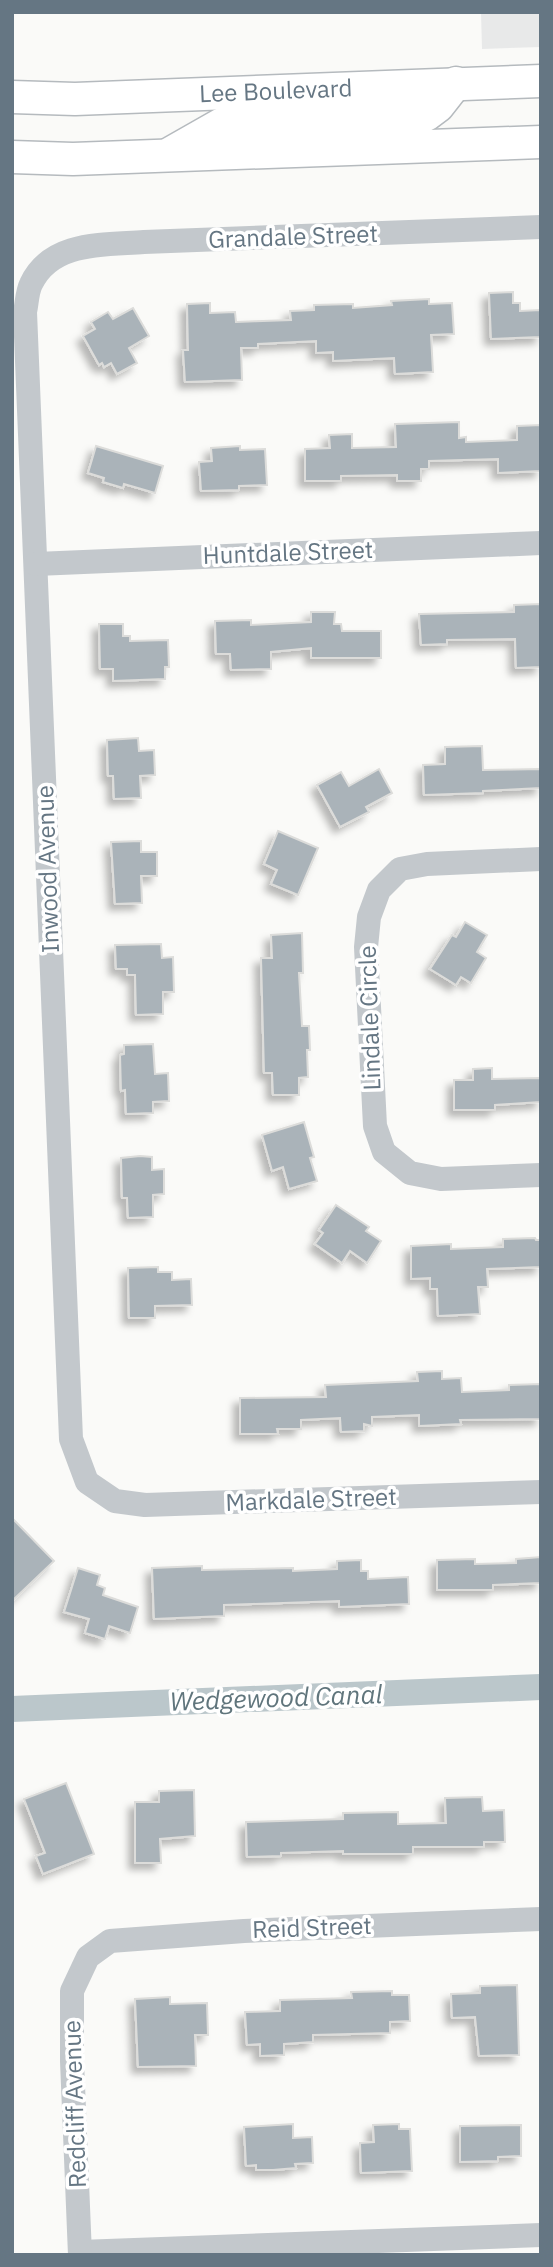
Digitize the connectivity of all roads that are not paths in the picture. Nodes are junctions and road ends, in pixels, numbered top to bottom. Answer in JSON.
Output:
{"nodes":[{"id":1,"x":541,"y":81,"type":"edge"},
{"id":2,"x":456,"y":83,"type":"junction"},
{"id":3,"x":12,"y":97,"type":"edge"},
{"id":4,"x":541,"y":142,"type":"edge"},
{"id":5,"x":167,"y":156,"type":"junction"},
{"id":6,"x":12,"y":157,"type":"edge"},
{"id":7,"x":541,"y":227,"type":"edge"},
{"id":8,"x":48,"y":260,"type":"joint"},
{"id":9,"x":541,"y":543,"type":"edge"},
{"id":10,"x":36,"y":564,"type":"junction"},
{"id":11,"x":541,"y":859,"type":"edge"},
{"id":12,"x":541,"y":1175,"type":"edge"},
{"id":13,"x":87,"y":1482,"type":"joint"},
{"id":14,"x":541,"y":1492,"type":"edge"},
{"id":15,"x":541,"y":1919,"type":"edge"},
{"id":16,"x":88,"y":1957,"type":"joint"},
{"id":17,"x":541,"y":2235,"type":"edge"},
{"id":18,"x":393,"y":2247,"type":"edge"},
{"id":19,"x":80,"y":2253,"type":"edge"}],
"edges":[{"from":1,"to":2,"type":"main road","name":"Lee Boulevard"},
{"from":2,"to":3,"type":"main road","name":"Lee Boulevard"},
{"from":2,"to":5,"type":"main road"},
{"from":4,"to":5,"type":"main road"},
{"from":5,"to":6,"type":"main road"},
{"from":7,"to":8,"type":"street","name":"Grandale Street"},
{"from":8,"to":10,"type":"street","name":"Inwood Avenue"},
{"from":9,"to":10,"type":"street","name":"Huntdale Street"},
{"from":10,"to":13,"type":"street","name":"Inwood Avenue"},
{"from":11,"to":12,"type":"street","name":"Lindale Circle"},
{"from":13,"to":14,"type":"street","name":"Markdale Street"},
{"from":15,"to":16,"type":"street","name":"Reid Street"},
{"from":16,"to":19,"type":"street","name":"Redcliff Avenue"},
{"from":17,"to":18,"type":"street"},
{"from":18,"to":19,"type":"street"}]}
